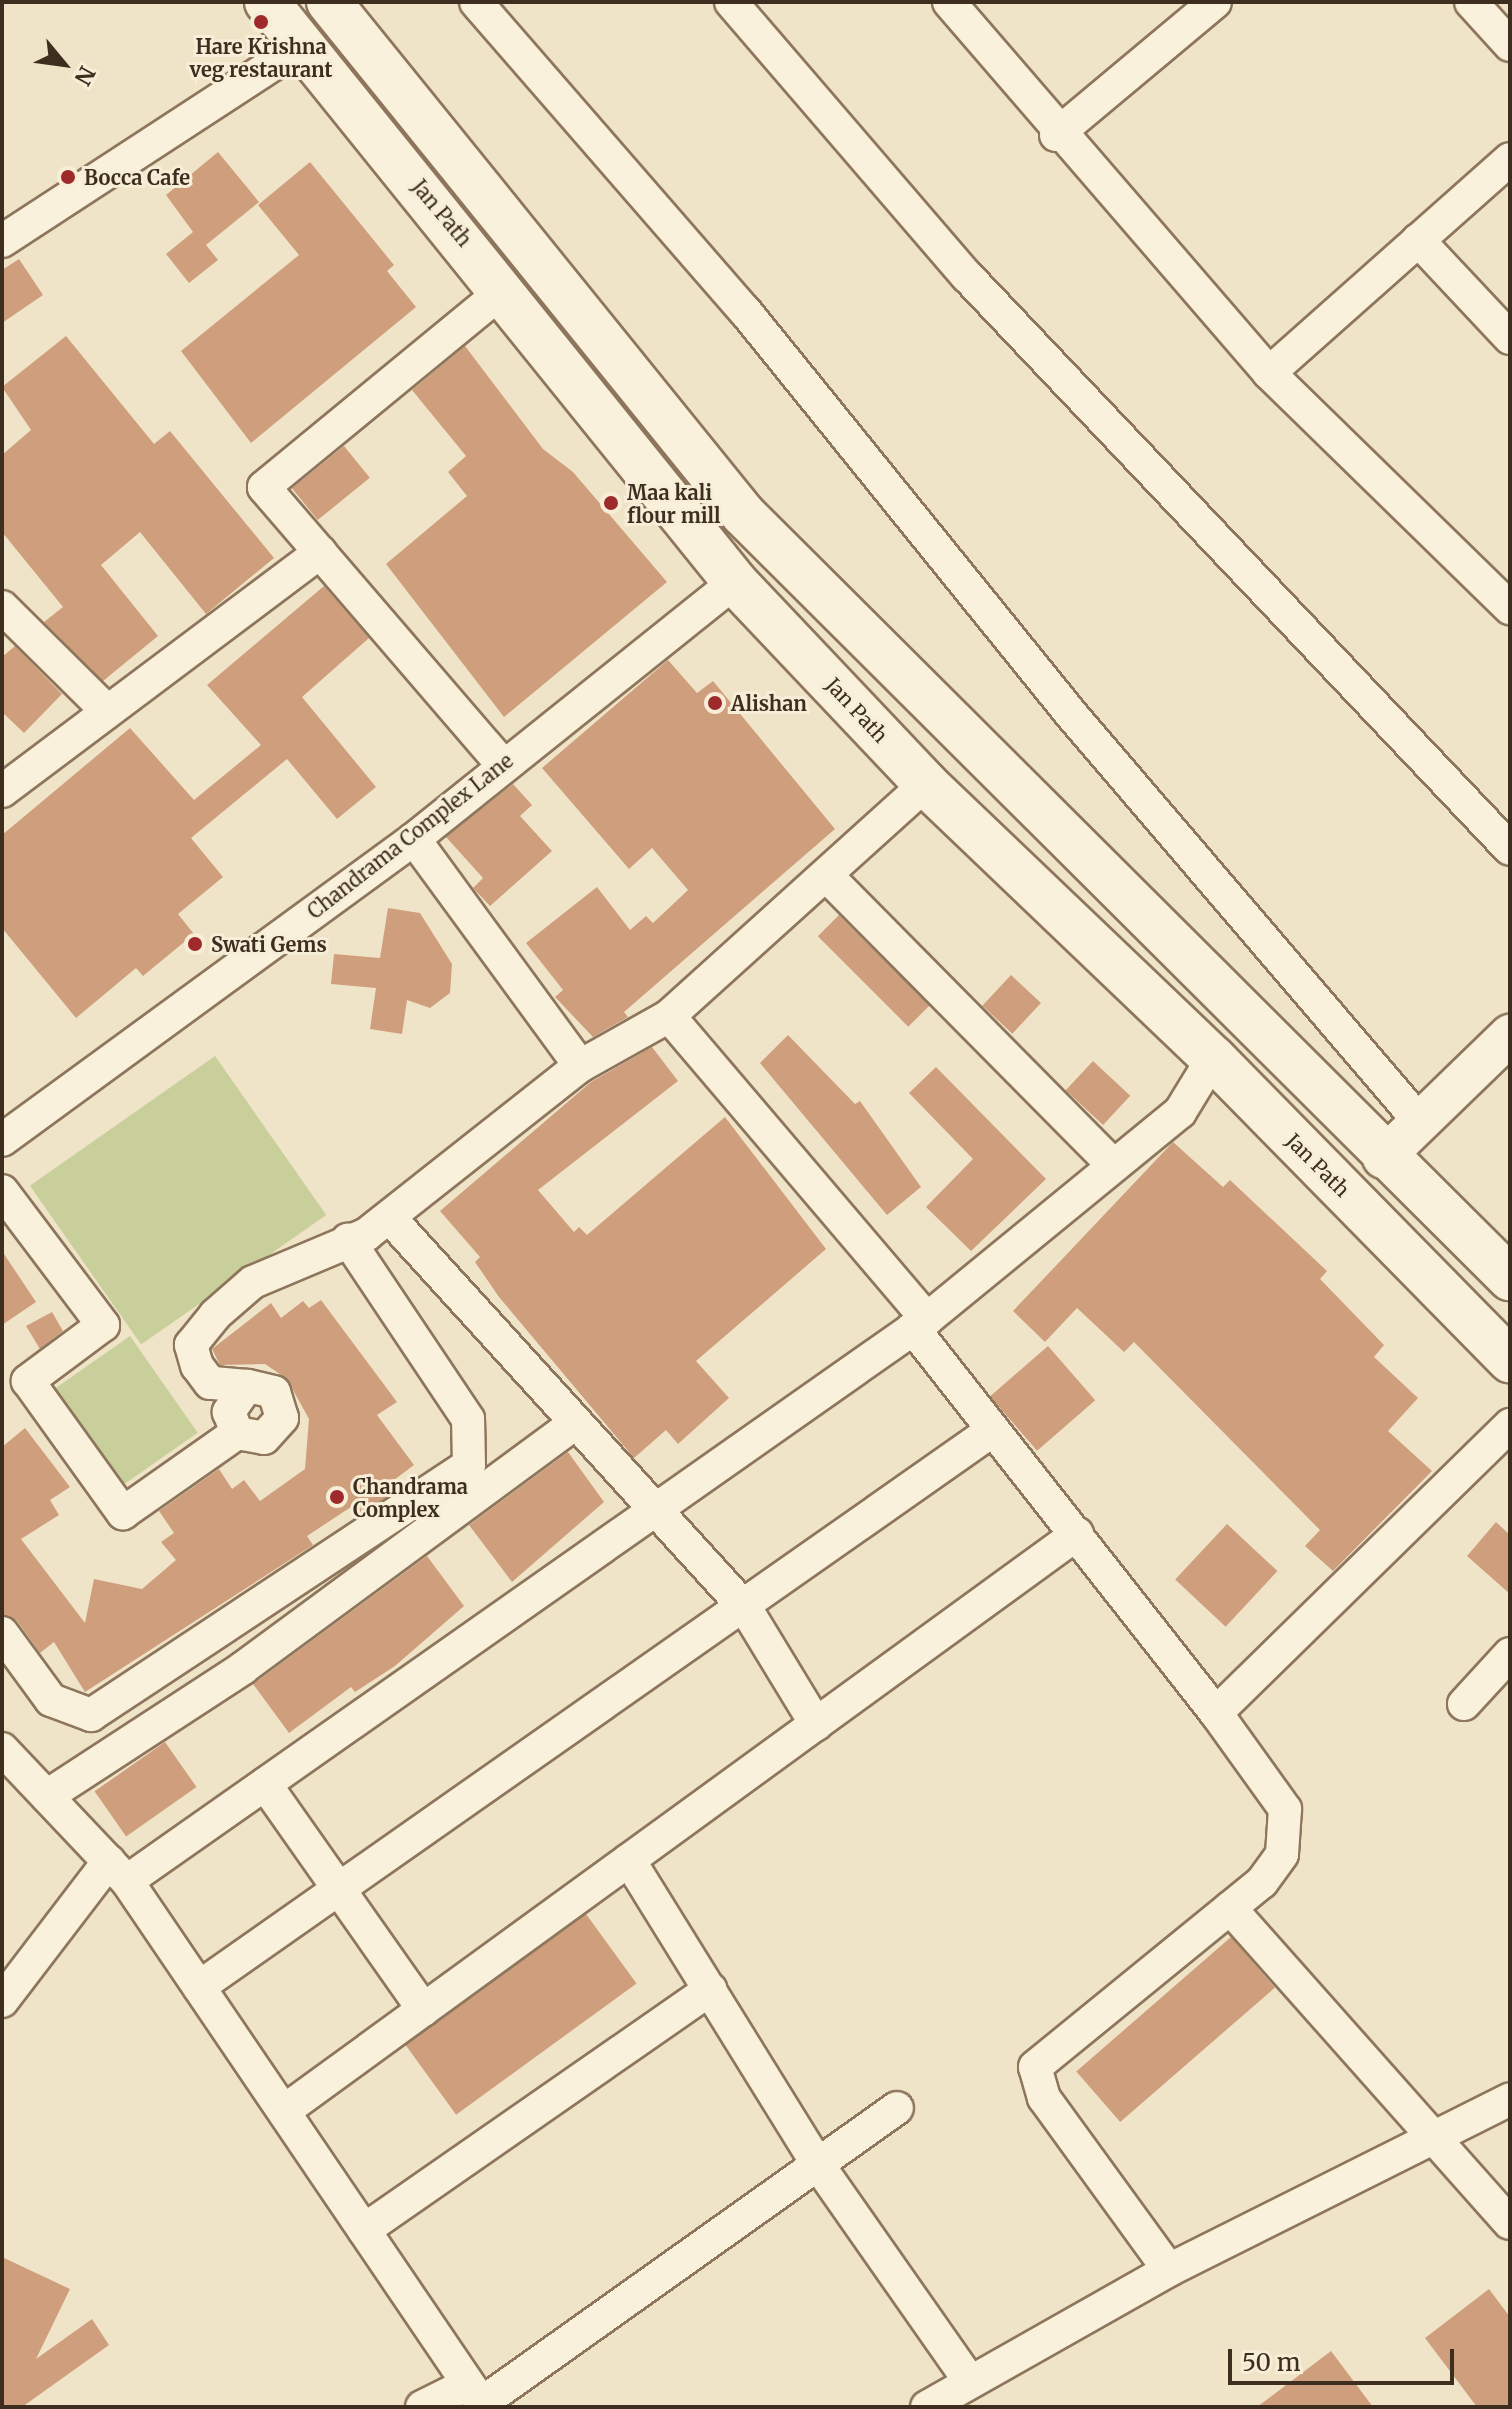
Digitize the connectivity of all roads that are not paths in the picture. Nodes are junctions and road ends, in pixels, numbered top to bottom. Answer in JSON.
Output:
{"nodes":[{"id":1,"x":267,"y":2,"type":"edge"},
{"id":2,"x":476,"y":2,"type":"edge"},
{"id":3,"x":731,"y":2,"type":"edge"},
{"id":4,"x":949,"y":2,"type":"edge"},
{"id":5,"x":1471,"y":2,"type":"edge"},
{"id":6,"x":1206,"y":5,"type":"edge"},
{"id":7,"x":340,"y":6,"type":"edge"},
{"id":8,"x":303,"y":45,"type":"junction"},
{"id":9,"x":1510,"y":45,"type":"edge"},
{"id":10,"x":1056,"y":135,"type":"junction"},
{"id":11,"x":1510,"y":159,"type":"edge"},
{"id":12,"x":1418,"y":240,"type":"junction"},
{"id":13,"x":2,"y":241,"type":"edge"},
{"id":14,"x":505,"y":289,"type":"junction"},
{"id":15,"x":1510,"y":338,"type":"edge"},
{"id":16,"x":1269,"y":373,"type":"junction"},
{"id":17,"x":320,"y":552,"type":"junction"},
{"id":18,"x":735,"y":582,"type":"junction"},
{"id":19,"x":2,"y":607,"type":"edge"},
{"id":20,"x":1510,"y":608,"type":"edge"},
{"id":21,"x":107,"y":711,"type":"junction"},
{"id":22,"x":502,"y":764,"type":"junction"},
{"id":23,"x":926,"y":784,"type":"junction"},
{"id":24,"x":2,"y":791,"type":"edge"},
{"id":25,"x":414,"y":839,"type":"junction"},
{"id":26,"x":1510,"y":849,"type":"edge"},
{"id":27,"x":828,"y":877,"type":"junction"},
{"id":28,"x":669,"y":1016,"type":"junction"},
{"id":29,"x":1510,"y":1035,"type":"edge"},
{"id":30,"x":1213,"y":1058,"type":"junction"},
{"id":31,"x":580,"y":1066,"type":"junction"},
{"id":32,"x":1420,"y":1122,"type":"junction"},
{"id":33,"x":2,"y":1140,"type":"edge"},
{"id":34,"x":1383,"y":1158,"type":"junction"},
{"id":35,"x":1111,"y":1163,"type":"junction"},
{"id":36,"x":2,"y":1191,"type":"edge"},
{"id":37,"x":389,"y":1217,"type":"junction"},
{"id":38,"x":348,"y":1240,"type":"junction"},
{"id":39,"x":1510,"y":1278,"type":"edge"},
{"id":40,"x":920,"y":1323,"type":"junction"},
{"id":41,"x":1510,"y":1360,"type":"edge"},
{"id":42,"x":247,"y":1386,"type":"junction"},
{"id":43,"x":574,"y":1424,"type":"junction"},
{"id":44,"x":1510,"y":1425,"type":"edge"},
{"id":45,"x":993,"y":1430,"type":"junction"},
{"id":46,"x":237,"y":1433,"type":"junction"},
{"id":47,"x":652,"y":1512,"type":"junction"},
{"id":48,"x":1077,"y":1534,"type":"junction"},
{"id":49,"x":746,"y":1609,"type":"junction"},
{"id":50,"x":2,"y":1633,"type":"edge"},
{"id":51,"x":1510,"y":1654,"type":"edge"},
{"id":52,"x":1464,"y":1704,"type":"dead end"},
{"id":53,"x":1216,"y":1713,"type":"junction"},
{"id":54,"x":816,"y":1724,"type":"junction"},
{"id":55,"x":2,"y":1749,"type":"edge"},
{"id":56,"x":265,"y":1784,"type":"junction"},
{"id":57,"x":47,"y":1796,"type":"junction"},
{"id":58,"x":629,"y":1860,"type":"junction"},
{"id":59,"x":118,"y":1871,"type":"junction"},
{"id":60,"x":338,"y":1885,"type":"junction"},
{"id":61,"x":1230,"y":1908,"type":"junction"},
{"id":62,"x":199,"y":1987,"type":"junction"},
{"id":63,"x":711,"y":1989,"type":"junction"},
{"id":64,"x":2,"y":2001,"type":"edge"},
{"id":65,"x":424,"y":2010,"type":"junction"},
{"id":66,"x":1510,"y":2099,"type":"edge"},
{"id":67,"x":897,"y":2108,"type":"dead end"},
{"id":68,"x":284,"y":2111,"type":"junction"},
{"id":69,"x":1431,"y":2137,"type":"junction"},
{"id":70,"x":819,"y":2166,"type":"junction"},
{"id":71,"x":1510,"y":2223,"type":"edge"},
{"id":72,"x":364,"y":2230,"type":"junction"},
{"id":73,"x":1169,"y":2270,"type":"junction"},
{"id":74,"x":969,"y":2380,"type":"junction"},
{"id":75,"x":478,"y":2398,"type":"edge"},
{"id":76,"x":422,"y":2407,"type":"edge"},
{"id":77,"x":927,"y":2407,"type":"edge"}],
"edges":[{"from":1,"to":8,"type":"main road","name":"Jan Path"},
{"from":2,"to":32,"type":"street"},
{"from":3,"to":26,"type":"street"},
{"from":4,"to":10,"type":"street"},
{"from":5,"to":9,"type":"street"},
{"from":6,"to":10,"type":"street"},
{"from":7,"to":34,"type":"main road"},
{"from":8,"to":13,"type":"street"},
{"from":8,"to":14,"type":"main road","name":"Jan Path"},
{"from":10,"to":16,"type":"street"},
{"from":11,"to":12,"type":"street"},
{"from":12,"to":15,"type":"street"},
{"from":12,"to":16,"type":"street"},
{"from":14,"to":17,"type":"street"},
{"from":14,"to":18,"type":"main road","name":"Jan Path"},
{"from":16,"to":20,"type":"street"},
{"from":17,"to":21,"type":"street"},
{"from":17,"to":22,"type":"street"},
{"from":18,"to":22,"type":"street","name":"Chandrama Complex Lane"},
{"from":18,"to":23,"type":"main road","name":"Jan Path"},
{"from":19,"to":21,"type":"street"},
{"from":21,"to":24,"type":"street"},
{"from":22,"to":25,"type":"street","name":"Chandrama Complex Lane"},
{"from":23,"to":27,"type":"street"},
{"from":23,"to":30,"type":"main road","name":"Jan Path"},
{"from":25,"to":31,"type":"street"},
{"from":25,"to":33,"type":"street","name":"Chandrama Complex Lane"},
{"from":27,"to":28,"type":"street"},
{"from":27,"to":35,"type":"street"},
{"from":28,"to":31,"type":"street"},
{"from":28,"to":40,"type":"street"},
{"from":29,"to":32,"type":"street"},
{"from":30,"to":35,"type":"street"},
{"from":30,"to":41,"type":"main road","name":"Jan Path"},
{"from":31,"to":37,"type":"street"},
{"from":32,"to":34,"type":"street"},
{"from":34,"to":39,"type":"main road"},
{"from":35,"to":40,"type":"street"},
{"from":36,"to":46,"type":"street"},
{"from":37,"to":38,"type":"street"},
{"from":37,"to":43,"type":"street"},
{"from":38,"to":42,"type":"street"},
{"from":38,"to":50,"type":"street"},
{"from":40,"to":45,"type":"street"},
{"from":40,"to":47,"type":"street"},
{"from":42,"to":46,"type":"street"},
{"from":42,"to":46,"type":"street"},
{"from":43,"to":47,"type":"street"},
{"from":43,"to":57,"type":"street"},
{"from":44,"to":53,"type":"street"},
{"from":45,"to":48,"type":"street"},
{"from":45,"to":49,"type":"street"},
{"from":47,"to":49,"type":"street"},
{"from":47,"to":56,"type":"street"},
{"from":48,"to":53,"type":"street"},
{"from":48,"to":54,"type":"street"},
{"from":49,"to":54,"type":"street"},
{"from":49,"to":60,"type":"street"},
{"from":51,"to":52,"type":"street"},
{"from":53,"to":61,"type":"street"},
{"from":54,"to":58,"type":"street"},
{"from":55,"to":57,"type":"street"},
{"from":56,"to":59,"type":"street"},
{"from":56,"to":60,"type":"street"},
{"from":57,"to":59,"type":"street"},
{"from":58,"to":63,"type":"street"},
{"from":58,"to":65,"type":"street"},
{"from":59,"to":62,"type":"street"},
{"from":59,"to":64,"type":"street"},
{"from":60,"to":62,"type":"street"},
{"from":60,"to":65,"type":"street"},
{"from":61,"to":69,"type":"street"},
{"from":61,"to":73,"type":"street"},
{"from":62,"to":68,"type":"street"},
{"from":63,"to":70,"type":"street"},
{"from":63,"to":72,"type":"street"},
{"from":65,"to":68,"type":"street"},
{"from":66,"to":69,"type":"street"},
{"from":67,"to":70,"type":"street"},
{"from":68,"to":72,"type":"street"},
{"from":69,"to":71,"type":"street"},
{"from":69,"to":73,"type":"street"},
{"from":70,"to":74,"type":"street"},
{"from":70,"to":75,"type":"street"},
{"from":72,"to":75,"type":"street"},
{"from":73,"to":74,"type":"street"},
{"from":74,"to":77,"type":"street"},
{"from":75,"to":76,"type":"street"}]}
